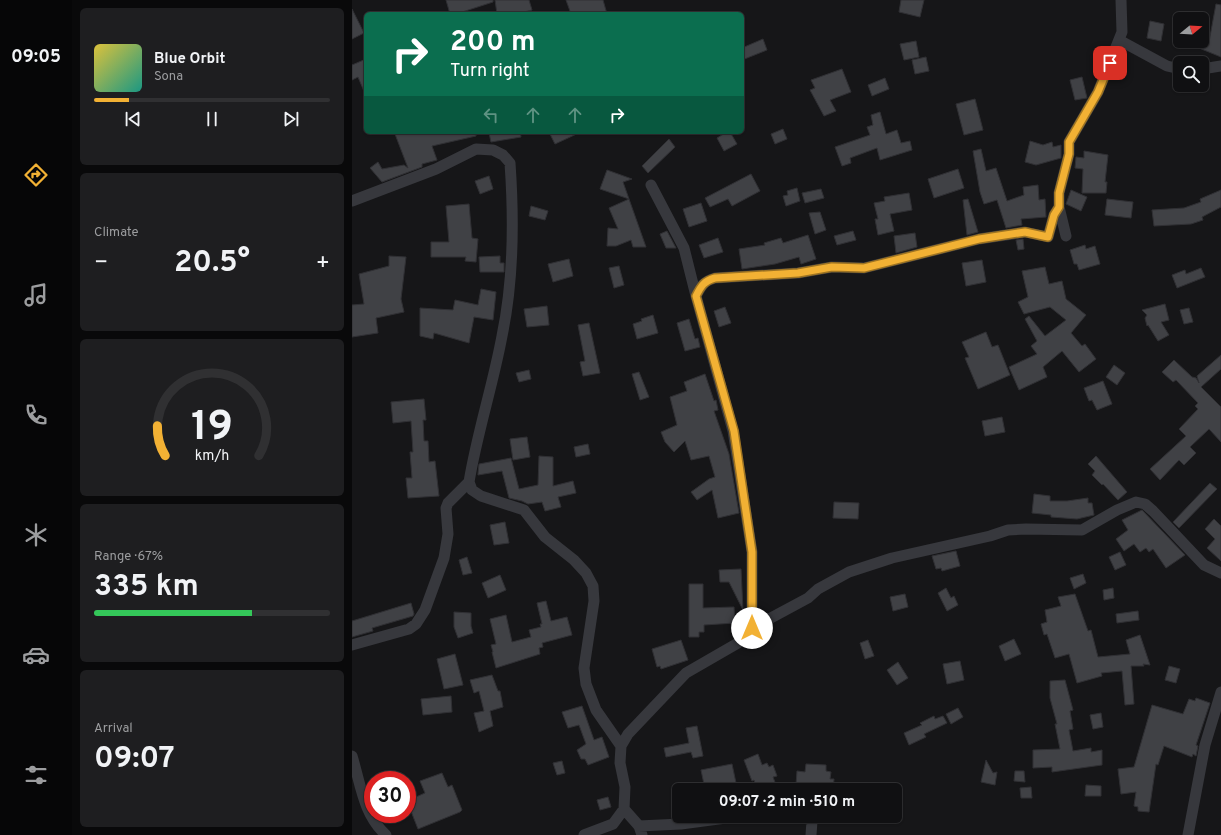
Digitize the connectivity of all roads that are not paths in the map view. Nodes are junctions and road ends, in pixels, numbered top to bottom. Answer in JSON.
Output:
{"nodes":[{"id":1,"x":1121,"y":0,"type":"edge"},
{"id":2,"x":1119,"y":40,"type":"junction"},
{"id":3,"x":1221,"y":66,"type":"edge"},
{"id":4,"x":1173,"y":67,"type":"edge"},
{"id":5,"x":1209,"y":68,"type":"edge"},
{"id":6,"x":651,"y":185,"type":"dead end"},
{"id":7,"x":352,"y":201,"type":"edge"},
{"id":8,"x":1059,"y":207,"type":"junction"},
{"id":9,"x":1066,"y":236,"type":"dead end"},
{"id":10,"x":696,"y":296,"type":"junction"},
{"id":11,"x":468,"y":482,"type":"junction"},
{"id":12,"x":1221,"y":573,"type":"edge"},
{"id":13,"x":752,"y":628,"type":"junction"},
{"id":14,"x":352,"y":645,"type":"edge"},
{"id":15,"x":1221,"y":692,"type":"edge"},
{"id":16,"x":621,"y":746,"type":"junction"},
{"id":17,"x":352,"y":756,"type":"edge"},
{"id":18,"x":624,"y":809,"type":"junction"},
{"id":19,"x":688,"y":823,"type":"edge"},
{"id":20,"x":812,"y":823,"type":"edge"},
{"id":21,"x":641,"y":831,"type":"edge"},
{"id":22,"x":386,"y":835,"type":"edge"},
{"id":23,"x":584,"y":835,"type":"edge"},
{"id":24,"x":811,"y":835,"type":"edge"},
{"id":25,"x":1188,"y":835,"type":"edge"}],
"edges":[{"from":1,"to":2,"type":"street"},
{"from":2,"to":4,"type":"street"},
{"from":2,"to":8,"type":"street"},
{"from":3,"to":5,"type":"street"},
{"from":6,"to":10,"type":"street"},
{"from":7,"to":11,"type":"street"},
{"from":8,"to":9,"type":"street"},
{"from":8,"to":10,"type":"street"},
{"from":10,"to":13,"type":"street"},
{"from":11,"to":14,"type":"street"},
{"from":11,"to":16,"type":"street"},
{"from":12,"to":13,"type":"street"},
{"from":13,"to":16,"type":"street"},
{"from":15,"to":25,"type":"street"},
{"from":16,"to":18,"type":"street"},
{"from":17,"to":22,"type":"street"},
{"from":18,"to":21,"type":"street"},
{"from":18,"to":23,"type":"street"},
{"from":19,"to":21,"type":"street"},
{"from":20,"to":24,"type":"street"}]}
